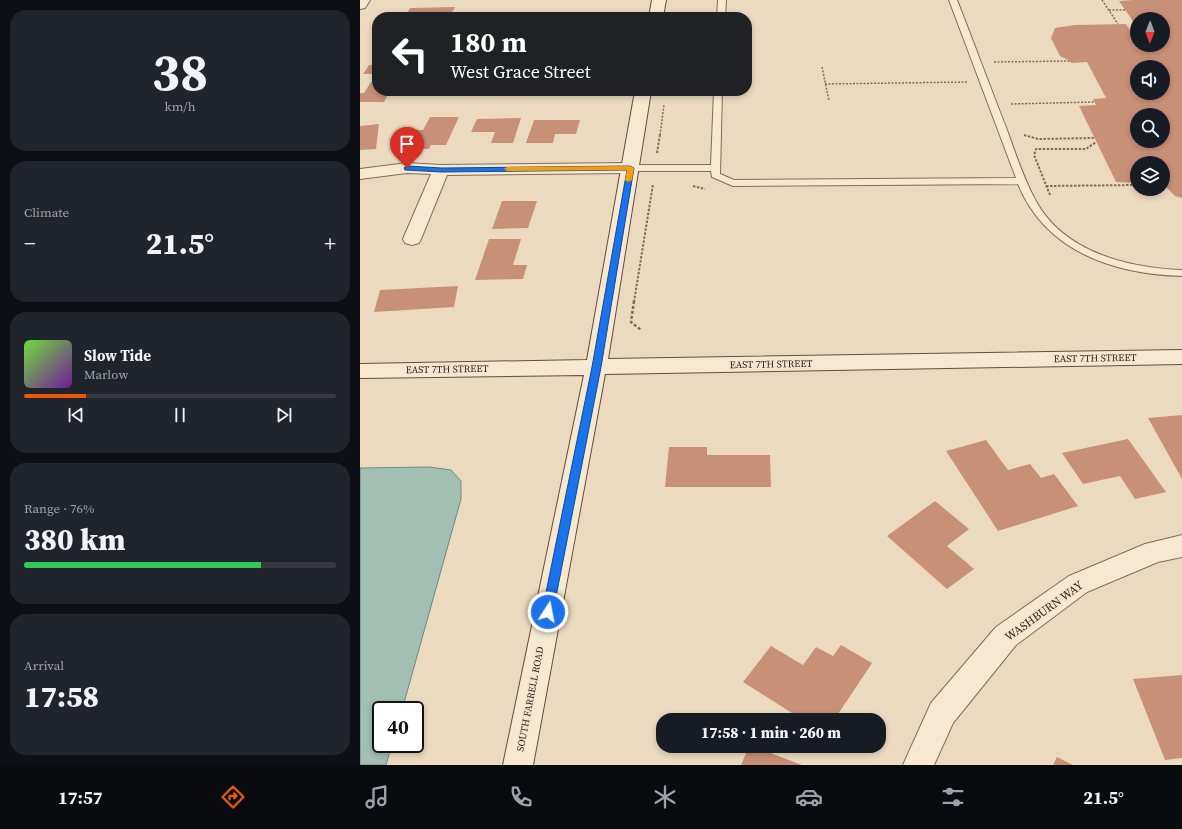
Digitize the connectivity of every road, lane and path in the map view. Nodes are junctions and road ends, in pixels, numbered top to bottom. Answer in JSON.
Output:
{"nodes":[{"id":1,"x":364,"y":0,"type":"edge"},
{"id":2,"x":659,"y":0,"type":"edge"},
{"id":3,"x":722,"y":0,"type":"edge"},
{"id":4,"x":953,"y":0,"type":"edge"},
{"id":5,"x":1102,"y":0,"type":"edge"},
{"id":6,"x":360,"y":5,"type":"edge"},
{"id":7,"x":1109,"y":10,"type":"junction"},
{"id":8,"x":1125,"y":10,"type":"dead end"},
{"id":9,"x":657,"y":12,"type":"edge"},
{"id":10,"x":721,"y":12,"type":"edge"},
{"id":11,"x":1118,"y":24,"type":"dead end"},
{"id":12,"x":1070,"y":60,"type":"dead end"},
{"id":13,"x":822,"y":67,"type":"dead end"},
{"id":14,"x":995,"y":68,"type":"dead end"},
{"id":15,"x":974,"y":82,"type":"dead end"},
{"id":16,"x":825,"y":84,"type":"junction"},
{"id":17,"x":642,"y":96,"type":"edge"},
{"id":18,"x":718,"y":96,"type":"edge"},
{"id":19,"x":665,"y":98,"type":"dead end"},
{"id":20,"x":829,"y":101,"type":"dead end"},
{"id":21,"x":1094,"y":102,"type":"dead end"},
{"id":22,"x":1012,"y":111,"type":"dead end"},
{"id":23,"x":1021,"y":133,"type":"dead end"},
{"id":24,"x":1094,"y":138,"type":"dead end"},
{"id":25,"x":1096,"y":142,"type":"dead end"},
{"id":26,"x":630,"y":168,"type":"junction"},
{"id":27,"x":655,"y":168,"type":"junction"},
{"id":28,"x":715,"y":168,"type":"junction"},
{"id":29,"x":442,"y":170,"type":"junction"},
{"id":30,"x":360,"y":174,"type":"edge"},
{"id":31,"x":1022,"y":181,"type":"junction"},
{"id":32,"x":1130,"y":184,"type":"edge"},
{"id":33,"x":1046,"y":186,"type":"junction"},
{"id":34,"x":1051,"y":199,"type":"dead end"},
{"id":35,"x":412,"y":238,"type":"dead end"},
{"id":36,"x":1182,"y":273,"type":"edge"},
{"id":37,"x":642,"y":330,"type":"dead end"},
{"id":38,"x":1182,"y":357,"type":"edge"},
{"id":39,"x":596,"y":367,"type":"junction"},
{"id":40,"x":360,"y":371,"type":"edge"},
{"id":41,"x":1182,"y":546,"type":"edge"},
{"id":42,"x":518,"y":765,"type":"edge"},
{"id":43,"x":918,"y":765,"type":"edge"}],
"edges":[{"from":1,"to":6,"type":"street"},
{"from":2,"to":9,"type":"street"},
{"from":3,"to":10,"type":"lane"},
{"from":4,"to":31,"type":"lane"},
{"from":5,"to":7,"type":"path"},
{"from":7,"to":8,"type":"path"},
{"from":7,"to":11,"type":"path"},
{"from":12,"to":14,"type":"path"},
{"from":13,"to":16,"type":"path"},
{"from":15,"to":16,"type":"path"},
{"from":16,"to":20,"type":"path"},
{"from":17,"to":26,"type":"street","name":"SOUTH FARRELL ROAD"},
{"from":18,"to":28,"type":"lane"},
{"from":19,"to":27,"type":"path"},
{"from":21,"to":22,"type":"path"},
{"from":23,"to":24,"type":"path"},
{"from":25,"to":33,"type":"path"},
{"from":26,"to":27,"type":"lane"},
{"from":26,"to":29,"type":"street"},
{"from":26,"to":39,"type":"street","name":"SOUTH FARRELL ROAD"},
{"from":27,"to":28,"type":"lane"},
{"from":27,"to":37,"type":"path"},
{"from":28,"to":31,"type":"lane"},
{"from":29,"to":30,"type":"street"},
{"from":29,"to":35,"type":"street"},
{"from":31,"to":36,"type":"lane"},
{"from":32,"to":33,"type":"path"},
{"from":33,"to":34,"type":"path"},
{"from":38,"to":39,"type":"street","name":"EAST 7TH STREET"},
{"from":39,"to":40,"type":"street","name":"EAST 7TH STREET"},
{"from":39,"to":42,"type":"street","name":"SOUTH FARRELL ROAD"},
{"from":41,"to":43,"type":"street","name":"WASHBURN WAY"}]}
